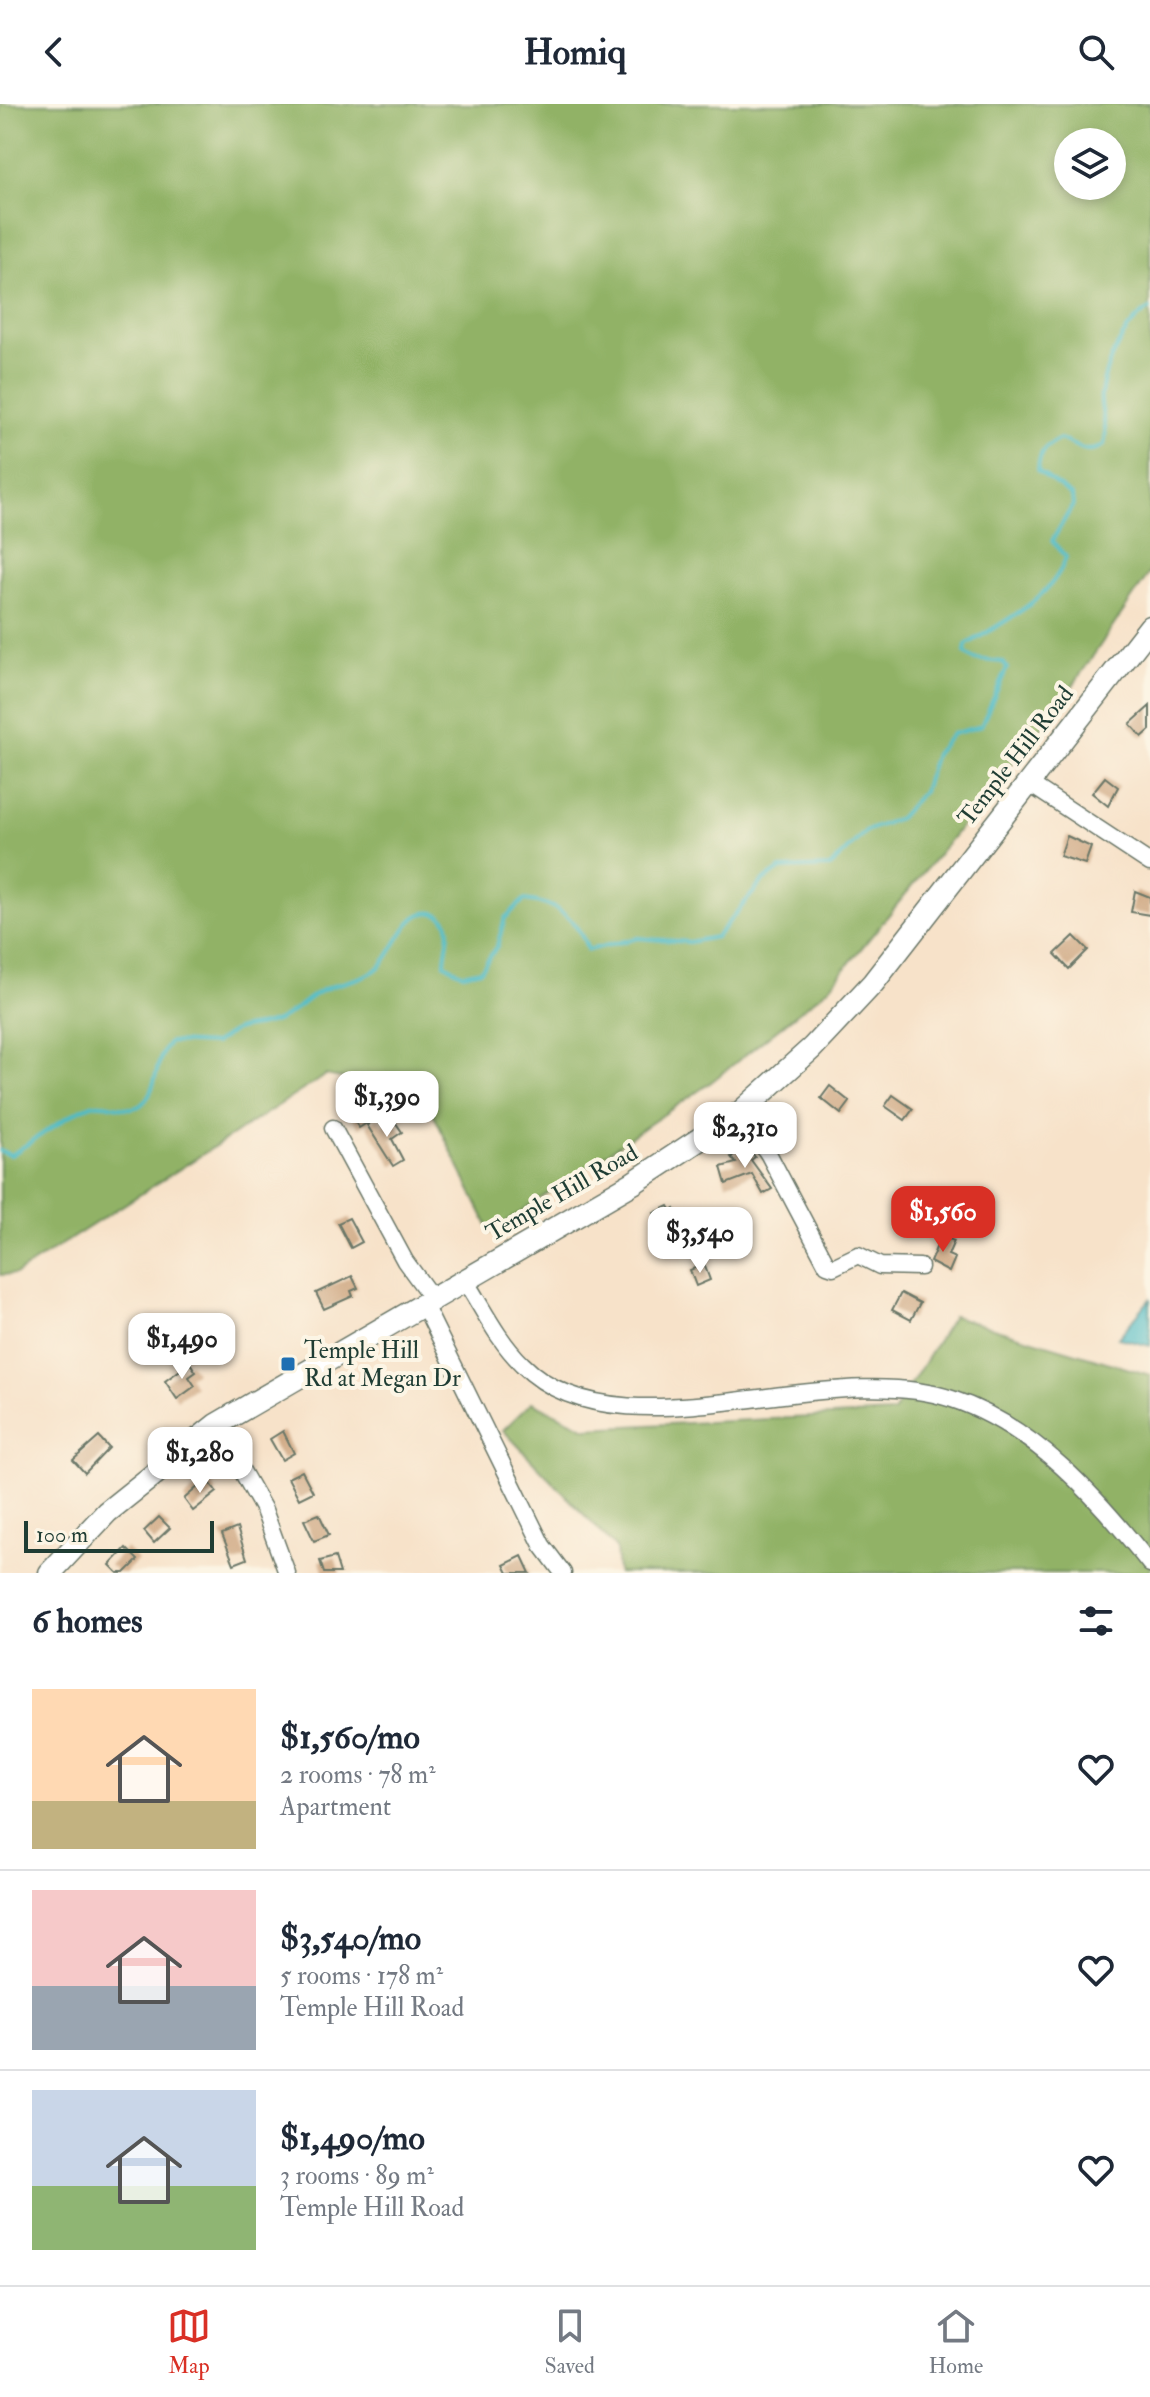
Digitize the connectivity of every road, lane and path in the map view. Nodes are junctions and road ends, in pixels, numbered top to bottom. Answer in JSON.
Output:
{"nodes":[{"id":1,"x":1146,"y":641,"type":"edge"},
{"id":2,"x":1027,"y":782,"type":"junction"},
{"id":3,"x":1150,"y":863,"type":"edge"},
{"id":4,"x":741,"y":1112,"type":"junction"},
{"id":5,"x":333,"y":1128,"type":"dead end"},
{"id":6,"x":920,"y":1267,"type":"dead end"},
{"id":7,"x":464,"y":1279,"type":"junction"},
{"id":8,"x":427,"y":1300,"type":"junction"},
{"id":9,"x":216,"y":1425,"type":"junction"},
{"id":10,"x":1150,"y":1564,"type":"edge"},
{"id":11,"x":50,"y":1573,"type":"edge"},
{"id":12,"x":287,"y":1573,"type":"edge"},
{"id":13,"x":563,"y":1573,"type":"edge"}],
"edges":[{"from":1,"to":2,"type":"main road","name":"Temple Hill Road"},
{"from":2,"to":3,"type":"street"},
{"from":2,"to":4,"type":"main road","name":"Temple Hill Road"},
{"from":4,"to":6,"type":"street"},
{"from":4,"to":7,"type":"main road","name":"Temple Hill Road"},
{"from":5,"to":8,"type":"street"},
{"from":7,"to":8,"type":"main road","name":"Temple Hill Road"},
{"from":7,"to":10,"type":"street"},
{"from":8,"to":9,"type":"main road","name":"Temple Hill Road"},
{"from":8,"to":13,"type":"street"},
{"from":9,"to":11,"type":"main road","name":"Temple Hill Road"},
{"from":9,"to":12,"type":"street"}]}
